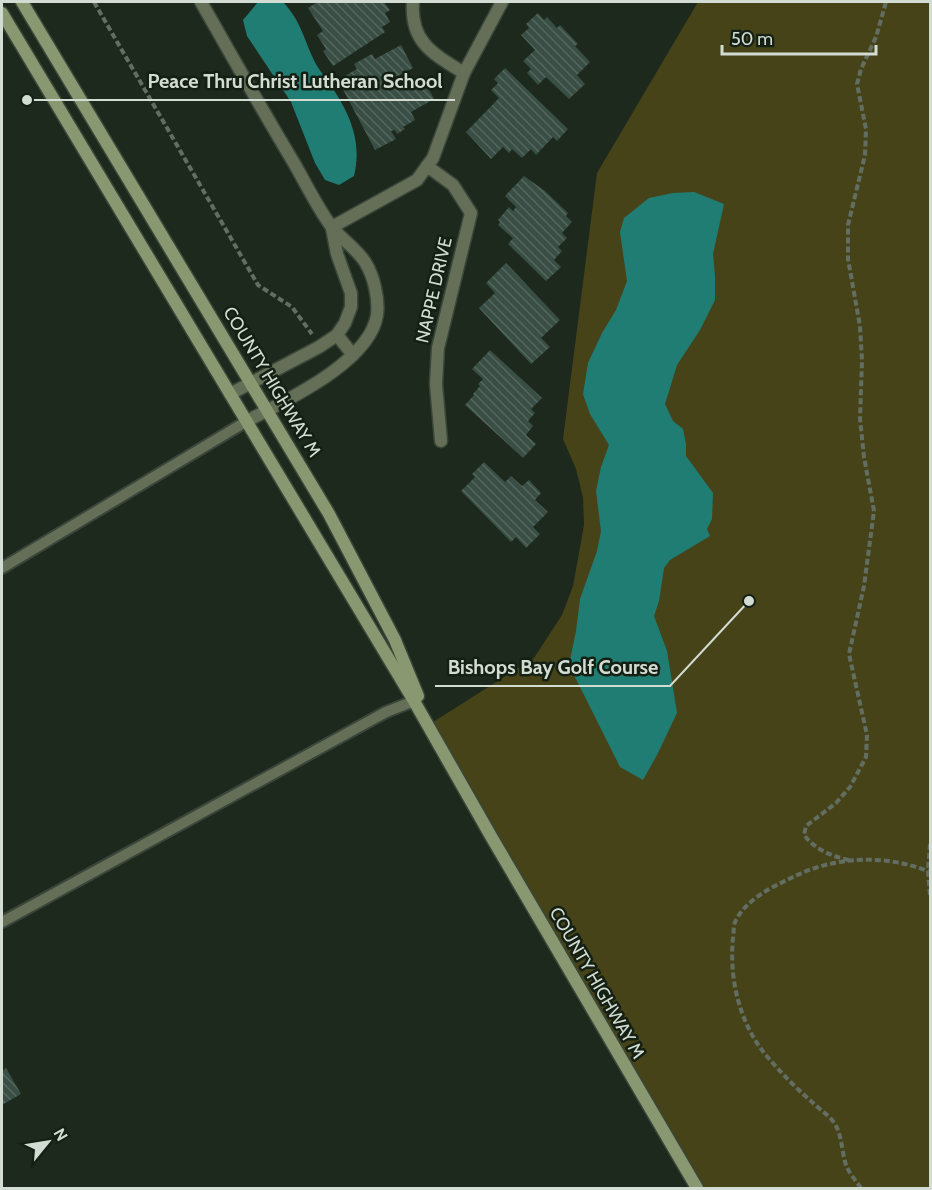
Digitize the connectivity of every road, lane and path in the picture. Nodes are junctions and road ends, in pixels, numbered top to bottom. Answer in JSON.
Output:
{"nodes":[{"id":1,"x":22,"y":2,"type":"edge"},
{"id":2,"x":94,"y":2,"type":"edge"},
{"id":3,"x":201,"y":2,"type":"edge"},
{"id":4,"x":413,"y":2,"type":"edge"},
{"id":5,"x":502,"y":2,"type":"edge"},
{"id":6,"x":886,"y":2,"type":"edge"},
{"id":7,"x":2,"y":13,"type":"edge"},
{"id":8,"x":464,"y":73,"type":"junction"},
{"id":9,"x":428,"y":166,"type":"junction"},
{"id":10,"x":332,"y":227,"type":"junction"},
{"id":11,"x":337,"y":335,"type":"junction"},
{"id":12,"x":320,"y":347,"type":"junction"},
{"id":13,"x":353,"y":356,"type":"junction"},
{"id":14,"x":250,"y":381,"type":"junction"},
{"id":15,"x":230,"y":394,"type":"junction"},
{"id":16,"x":268,"y":410,"type":"junction"},
{"id":17,"x":247,"y":421,"type":"junction"},
{"id":18,"x":441,"y":441,"type":"dead end"},
{"id":19,"x":2,"y":568,"type":"edge"},
{"id":20,"x":414,"y":701,"type":"junction"},
{"id":21,"x":467,"y":794,"type":"junction"},
{"id":22,"x":930,"y":844,"type":"edge"},
{"id":23,"x":849,"y":860,"type":"junction"},
{"id":24,"x":929,"y":872,"type":"edge"},
{"id":25,"x":930,"y":896,"type":"edge"},
{"id":26,"x":2,"y":922,"type":"edge"},
{"id":27,"x":697,"y":1188,"type":"edge"},
{"id":28,"x":861,"y":1188,"type":"edge"}],
"edges":[{"from":1,"to":14,"type":"main road","name":"COUNTY HIGHWAY M"},
{"from":2,"to":12,"type":"path"},
{"from":3,"to":10,"type":"street"},
{"from":4,"to":8,"type":"street"},
{"from":5,"to":8,"type":"street"},
{"from":6,"to":23,"type":"path"},
{"from":7,"to":15,"type":"main road","name":"COUNTY HIGHWAY M"},
{"from":8,"to":9,"type":"street"},
{"from":9,"to":10,"type":"street"},
{"from":9,"to":18,"type":"street","name":"NAPPE DRIVE"},
{"from":10,"to":11,"type":"street"},
{"from":10,"to":13,"type":"street"},
{"from":11,"to":12,"type":"street"},
{"from":11,"to":13,"type":"street"},
{"from":12,"to":14,"type":"street"},
{"from":13,"to":16,"type":"street"},
{"from":14,"to":15,"type":"street"},
{"from":14,"to":16,"type":"main road","name":"COUNTY HIGHWAY M"},
{"from":15,"to":17,"type":"main road","name":"COUNTY HIGHWAY M"},
{"from":16,"to":17,"type":"street"},
{"from":16,"to":21,"type":"main road","name":"COUNTY HIGHWAY M"},
{"from":17,"to":19,"type":"lane"},
{"from":17,"to":20,"type":"main road","name":"COUNTY HIGHWAY M"},
{"from":20,"to":21,"type":"main road","name":"COUNTY HIGHWAY M"},
{"from":20,"to":26,"type":"lane"},
{"from":21,"to":27,"type":"main road","name":"COUNTY HIGHWAY M"},
{"from":22,"to":24,"type":"path"},
{"from":23,"to":24,"type":"path"},
{"from":23,"to":28,"type":"path"},
{"from":24,"to":25,"type":"path"}]}
